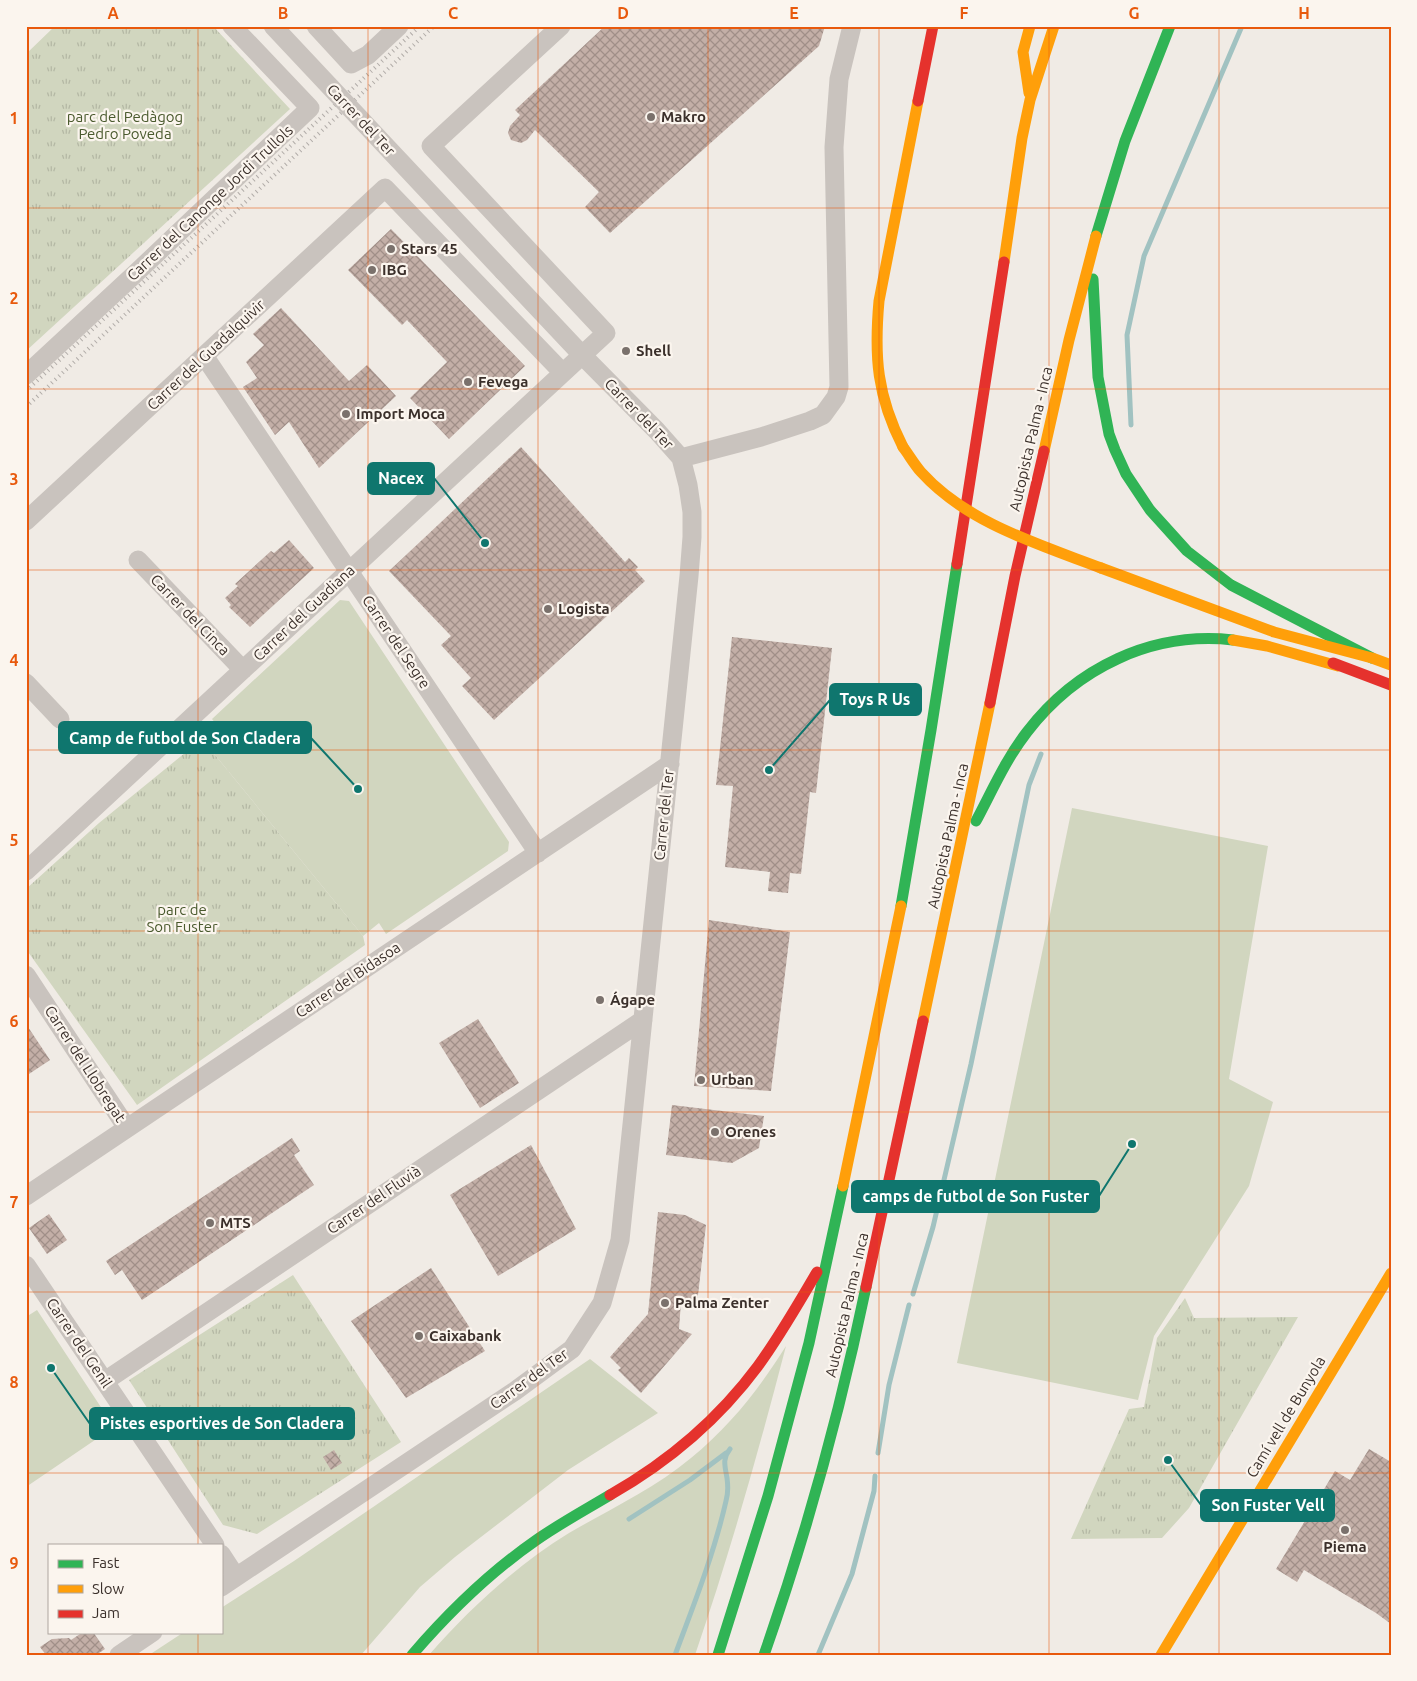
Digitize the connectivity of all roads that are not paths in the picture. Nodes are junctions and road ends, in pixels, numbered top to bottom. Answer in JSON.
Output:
{"nodes":[{"id":1,"x":232,"y":26,"type":"edge"},
{"id":2,"x":273,"y":26,"type":"edge"},
{"id":3,"x":316,"y":26,"type":"edge"},
{"id":4,"x":399,"y":26,"type":"edge"},
{"id":5,"x":561,"y":26,"type":"edge"},
{"id":6,"x":852,"y":26,"type":"edge"},
{"id":7,"x":933,"y":26,"type":"edge"},
{"id":8,"x":1030,"y":26,"type":"edge"},
{"id":9,"x":1054,"y":26,"type":"edge"},
{"id":10,"x":1170,"y":26,"type":"edge"},
{"id":11,"x":1030,"y":100,"type":"junction"},
{"id":12,"x":1092,"y":250,"type":"junction"},
{"id":13,"x":582,"y":355,"type":"junction"},
{"id":14,"x":205,"y":357,"type":"junction"},
{"id":15,"x":563,"y":373,"type":"junction"},
{"id":16,"x":26,"y":375,"type":"edge"},
{"id":17,"x":681,"y":458,"type":"junction"},
{"id":18,"x":26,"y":521,"type":"edge"},
{"id":19,"x":138,"y":560,"type":"dead end"},
{"id":20,"x":348,"y":572,"type":"junction"},
{"id":21,"x":1274,"y":632,"type":"junction"},
{"id":22,"x":1372,"y":658,"type":"junction"},
{"id":23,"x":1391,"y":665,"type":"edge"},
{"id":24,"x":1338,"y":666,"type":"junction"},
{"id":25,"x":243,"y":670,"type":"junction"},
{"id":26,"x":26,"y":683,"type":"edge"},
{"id":27,"x":1391,"y":685,"type":"edge"},
{"id":28,"x":60,"y":719,"type":"dead end"},
{"id":29,"x":670,"y":764,"type":"junction"},
{"id":30,"x":538,"y":853,"type":"junction"},
{"id":31,"x":959,"y":853,"type":"junction"},
{"id":32,"x":26,"y":871,"type":"edge"},
{"id":33,"x":26,"y":974,"type":"edge"},
{"id":34,"x":642,"y":1020,"type":"junction"},
{"id":35,"x":127,"y":1128,"type":"junction"},
{"id":36,"x":26,"y":1196,"type":"edge"},
{"id":37,"x":828,"y":1254,"type":"junction"},
{"id":38,"x":26,"y":1265,"type":"edge"},
{"id":39,"x":1391,"y":1272,"type":"edge"},
{"id":40,"x":105,"y":1381,"type":"junction"},
{"id":41,"x":214,"y":1544,"type":"edge"},
{"id":42,"x":222,"y":1558,"type":"edge"},
{"id":43,"x":229,"y":1582,"type":"edge"},
{"id":44,"x":150,"y":1634,"type":"edge"},
{"id":45,"x":119,"y":1655,"type":"edge"},
{"id":46,"x":412,"y":1655,"type":"edge"},
{"id":47,"x":718,"y":1655,"type":"edge"},
{"id":48,"x":764,"y":1655,"type":"edge"},
{"id":49,"x":1161,"y":1655,"type":"edge"}],
"edges":[{"from":1,"to":16,"type":"street","name":"Carrer del Canonge Jordi Trullols"},
{"from":2,"to":13,"type":"street","name":"Carrer del Ter","bridge":true},
{"from":3,"to":4,"type":"street"},
{"from":5,"to":13,"type":"street","name":"Carrer del Guadiana"},
{"from":6,"to":17,"type":"street"},
{"from":7,"to":21,"type":"main road","bridge":true},
{"from":8,"to":11,"type":"main road"},
{"from":9,"to":11,"type":"main road","name":"Autopista Palma - Inca"},
{"from":10,"to":12,"type":"main road","name":"Autopista Palma - Inca"},
{"from":11,"to":37,"type":"main road","name":"Autopista Palma - Inca"},
{"from":12,"to":22,"type":"main road"},
{"from":12,"to":31,"type":"main road","name":"Autopista Palma - Inca"},
{"from":13,"to":15,"type":"street","name":"Carrer del Guadiana"},
{"from":13,"to":17,"type":"street","name":"Carrer del Ter"},
{"from":14,"to":15,"type":"street","name":"Carrer del Guadalquivir"},
{"from":14,"to":18,"type":"street","name":"Carrer del Guadalquivir"},
{"from":14,"to":20,"type":"street","name":"Carrer del Segre"},
{"from":15,"to":20,"type":"street","name":"Carrer del Guadiana"},
{"from":17,"to":29,"type":"street","name":"Carrer del Ter"},
{"from":19,"to":25,"type":"street","name":"Carrer del Cinca"},
{"from":20,"to":25,"type":"street","name":"Carrer del Guadiana"},
{"from":20,"to":30,"type":"street","name":"Carrer del Segre"},
{"from":21,"to":22,"type":"main road"},
{"from":21,"to":24,"type":"main road"},
{"from":22,"to":23,"type":"main road"},
{"from":24,"to":27,"type":"main road"},
{"from":24,"to":31,"type":"main road"},
{"from":25,"to":32,"type":"street","name":"Carrer del Guadiana"},
{"from":26,"to":28,"type":"street"},
{"from":29,"to":30,"type":"street","name":"Carrer del Bidasoa"},
{"from":29,"to":34,"type":"street","name":"Carrer del Ter"},
{"from":30,"to":35,"type":"street","name":"Carrer del Bidasoa"},
{"from":31,"to":48,"type":"main road","name":"Autopista Palma - Inca"},
{"from":33,"to":35,"type":"street","name":"Carrer del Llobregat"},
{"from":34,"to":40,"type":"street","name":"Carrer del Fluvià"},
{"from":34,"to":43,"type":"street","name":"Carrer del Ter"},
{"from":35,"to":36,"type":"street","name":"Carrer del Bidasoa"},
{"from":37,"to":46,"type":"main road"},
{"from":37,"to":47,"type":"main road","name":"Autopista Palma - Inca"},
{"from":38,"to":40,"type":"street","name":"Carrer del Genil"},
{"from":39,"to":49,"type":"main road","name":"Camí vell de Bunyola"},
{"from":40,"to":41,"type":"street","name":"Carrer del Genil"},
{"from":42,"to":43,"type":"street"},
{"from":44,"to":45,"type":"street"}]}
